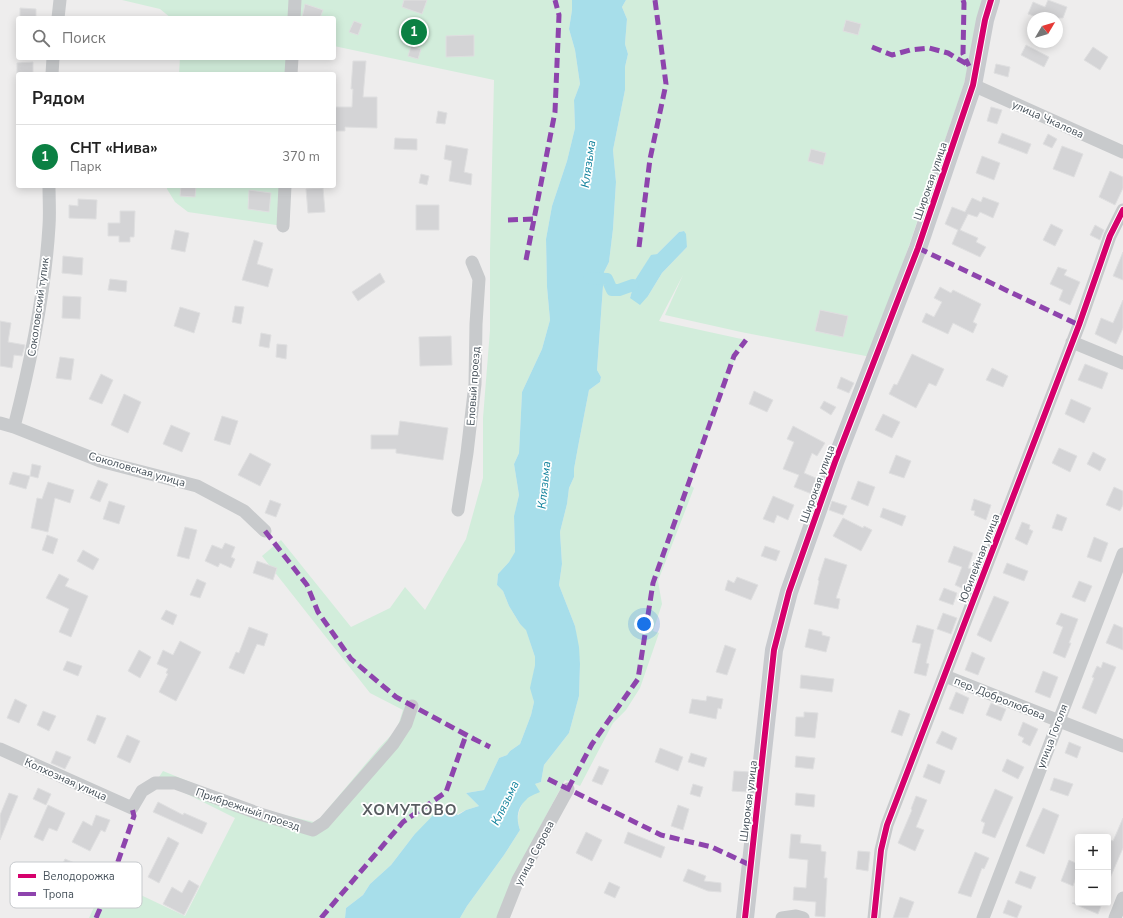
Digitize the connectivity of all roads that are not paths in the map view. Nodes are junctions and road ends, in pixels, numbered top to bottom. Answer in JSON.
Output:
{"nodes":[{"id":1,"x":60,"y":0,"type":"edge"},
{"id":2,"x":295,"y":0,"type":"edge"},
{"id":3,"x":991,"y":0,"type":"edge"},
{"id":4,"x":58,"y":16,"type":"edge"},
{"id":5,"x":294,"y":16,"type":"edge"},
{"id":6,"x":53,"y":60,"type":"edge"},
{"id":7,"x":292,"y":60,"type":"edge"},
{"id":8,"x":52,"y":72,"type":"edge"},
{"id":9,"x":291,"y":72,"type":"edge"},
{"id":10,"x":974,"y":79,"type":"junction"},
{"id":11,"x":1123,"y":152,"type":"edge"},
{"id":12,"x":48,"y":188,"type":"edge"},
{"id":13,"x":286,"y":188,"type":"edge"},
{"id":14,"x":1123,"y":210,"type":"edge"},
{"id":15,"x":283,"y":226,"type":"dead end"},
{"id":16,"x":472,"y":262,"type":"dead end"},
{"id":17,"x":1072,"y":342,"type":"junction"},
{"id":18,"x":1123,"y":363,"type":"edge"},
{"id":19,"x":0,"y":423,"type":"edge"},
{"id":20,"x":14,"y":427,"type":"junction"},
{"id":21,"x":458,"y":510,"type":"dead end"},
{"id":22,"x":264,"y":532,"type":"dead end"},
{"id":23,"x":1123,"y":554,"type":"edge"},
{"id":24,"x":945,"y":676,"type":"junction"},
{"id":25,"x":412,"y":706,"type":"dead end"},
{"id":26,"x":1058,"y":721,"type":"junction"},
{"id":27,"x":1123,"y":746,"type":"edge"},
{"id":28,"x":0,"y":750,"type":"edge"},
{"id":29,"x":568,"y":789,"type":"dead end"},
{"id":30,"x":132,"y":808,"type":"joint"},
{"id":31,"x":1123,"y":898,"type":"edge"},
{"id":32,"x":503,"y":918,"type":"edge"},
{"id":33,"x":745,"y":918,"type":"edge"},
{"id":34,"x":782,"y":918,"type":"edge"},
{"id":35,"x":803,"y":918,"type":"edge"},
{"id":36,"x":874,"y":918,"type":"edge"},
{"id":37,"x":982,"y":918,"type":"edge"},
{"id":38,"x":1115,"y":918,"type":"edge"}],
"edges":[{"from":1,"to":4,"type":"street"},
{"from":2,"to":5,"type":"street"},
{"from":3,"to":10,"type":"street","name":"Широкая улица"},
{"from":6,"to":8,"type":"street"},
{"from":7,"to":9,"type":"street"},
{"from":10,"to":11,"type":"street","name":"улица Чкалова"},
{"from":10,"to":33,"type":"street","name":"Широкая улица"},
{"from":12,"to":20,"type":"street","name":"Соколовский тупик"},
{"from":13,"to":15,"type":"street"},
{"from":14,"to":17,"type":"street","name":"Юбилейная улица"},
{"from":16,"to":21,"type":"street","name":"Еловый проезд"},
{"from":17,"to":18,"type":"street"},
{"from":17,"to":24,"type":"street","name":"Юбилейная улица"},
{"from":19,"to":20,"type":"street","name":"Соколовская улица"},
{"from":20,"to":22,"type":"street","name":"Соколовская улица"},
{"from":23,"to":26,"type":"street","name":"улица Гоголя"},
{"from":24,"to":26,"type":"street","name":"пер. Добролюбова"},
{"from":24,"to":36,"type":"street","name":"Юбилейная улица"},
{"from":25,"to":30,"type":"street","name":"Прибрежный проезд"},
{"from":26,"to":27,"type":"street","name":"пер. Добролюбова"},
{"from":26,"to":37,"type":"street","name":"улица Гоголя"},
{"from":28,"to":30,"type":"street","name":"Колхозная улица"},
{"from":29,"to":32,"type":"street","name":"улица Серова"},
{"from":31,"to":38,"type":"street"},
{"from":34,"to":35,"type":"street"}]}
